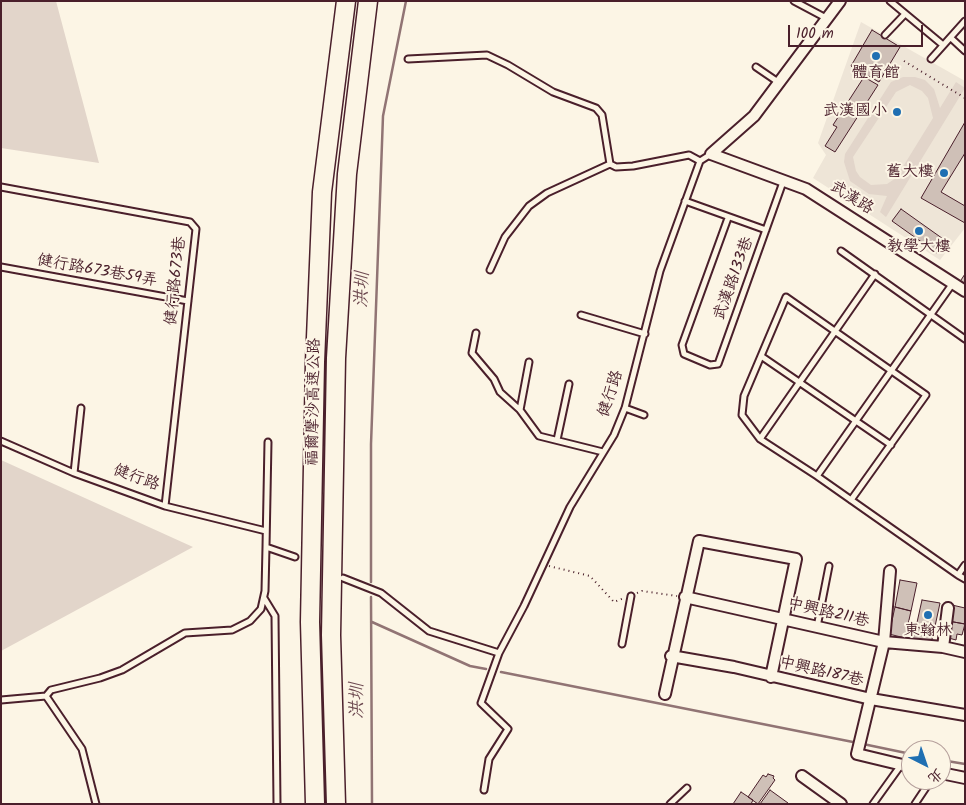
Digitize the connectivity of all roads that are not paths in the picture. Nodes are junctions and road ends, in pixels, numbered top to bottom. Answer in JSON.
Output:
{"nodes":[{"id":1,"x":346,"y":1,"type":"edge"},
{"id":2,"x":368,"y":1,"type":"edge"},
{"id":3,"x":794,"y":1,"type":"edge"},
{"id":4,"x":840,"y":1,"type":"edge"},
{"id":5,"x":890,"y":1,"type":"edge"},
{"id":6,"x":905,"y":14,"type":"junction"},
{"id":7,"x":826,"y":18,"type":"junction"},
{"id":8,"x":965,"y":21,"type":"edge"},
{"id":9,"x":885,"y":35,"type":"dead end"},
{"id":10,"x":950,"y":38,"type":"junction"},
{"id":11,"x":943,"y":45,"type":"junction"},
{"id":12,"x":965,"y":51,"type":"edge"},
{"id":13,"x":408,"y":59,"type":"dead end"},
{"id":14,"x":931,"y":59,"type":"dead end"},
{"id":15,"x":756,"y":67,"type":"dead end"},
{"id":16,"x":778,"y":82,"type":"junction"},
{"id":17,"x":711,"y":154,"type":"junction"},
{"id":18,"x":700,"y":160,"type":"junction"},
{"id":19,"x":610,"y":164,"type":"junction"},
{"id":20,"x":783,"y":182,"type":"junction"},
{"id":21,"x":1,"y":187,"type":"edge"},
{"id":22,"x":685,"y":201,"type":"junction"},
{"id":23,"x":728,"y":218,"type":"junction"},
{"id":24,"x":766,"y":230,"type":"junction"},
{"id":25,"x":841,"y":251,"type":"dead end"},
{"id":26,"x":1,"y":267,"type":"edge"},
{"id":27,"x":490,"y":270,"type":"dead end"},
{"id":28,"x":875,"y":274,"type":"junction"},
{"id":29,"x":953,"y":282,"type":"junction"},
{"id":30,"x":965,"y":291,"type":"edge"},
{"id":31,"x":188,"y":301,"type":"junction"},
{"id":32,"x":581,"y":315,"type":"dead end"},
{"id":33,"x":931,"y":315,"type":"junction"},
{"id":34,"x":835,"y":332,"type":"junction"},
{"id":35,"x":476,"y":333,"type":"dead end"},
{"id":36,"x":645,"y":334,"type":"junction"},
{"id":37,"x":965,"y":339,"type":"edge"},
{"id":38,"x":761,"y":356,"type":"junction"},
{"id":39,"x":529,"y":362,"type":"dead end"},
{"id":40,"x":891,"y":371,"type":"junction"},
{"id":41,"x":800,"y":382,"type":"junction"},
{"id":42,"x":569,"y":384,"type":"dead end"},
{"id":43,"x":81,"y":408,"type":"dead end"},
{"id":44,"x":625,"y":408,"type":"junction"},
{"id":45,"x":520,"y":410,"type":"junction"},
{"id":46,"x":644,"y":415,"type":"dead end"},
{"id":47,"x":856,"y":420,"type":"junction"},
{"id":48,"x":760,"y":439,"type":"junction"},
{"id":49,"x":1,"y":440,"type":"edge"},
{"id":50,"x":557,"y":440,"type":"junction"},
{"id":51,"x":268,"y":442,"type":"dead end"},
{"id":52,"x":891,"y":445,"type":"junction"},
{"id":53,"x":603,"y":452,"type":"junction"},
{"id":54,"x":74,"y":473,"type":"junction"},
{"id":55,"x":817,"y":476,"type":"junction"},
{"id":56,"x":851,"y":500,"type":"junction"},
{"id":57,"x":165,"y":506,"type":"junction"},
{"id":58,"x":266,"y":531,"type":"junction"},
{"id":59,"x":266,"y":547,"type":"junction"},
{"id":60,"x":295,"y":557,"type":"dead end"},
{"id":61,"x":965,"y":565,"type":"edge"},
{"id":62,"x":829,"y":566,"type":"dead end"},
{"id":63,"x":890,"y":571,"type":"dead end"},
{"id":64,"x":958,"y":574,"type":"junction"},
{"id":65,"x":343,"y":578,"type":"dead end"},
{"id":66,"x":965,"y":579,"type":"edge"},
{"id":67,"x":630,"y":596,"type":"road end"},
{"id":68,"x":264,"y":597,"type":"junction"},
{"id":69,"x":685,"y":597,"type":"junction"},
{"id":70,"x":948,"y":608,"type":"dead end"},
{"id":71,"x":783,"y":619,"type":"junction"},
{"id":72,"x":817,"y":627,"type":"junction"},
{"id":73,"x":884,"y":642,"type":"junction"},
{"id":74,"x":622,"y":644,"type":"dead end"},
{"id":75,"x":943,"y":647,"type":"junction"},
{"id":76,"x":965,"y":652,"type":"edge"},
{"id":77,"x":499,"y":653,"type":"junction"},
{"id":78,"x":671,"y":656,"type":"junction"},
{"id":79,"x":771,"y":677,"type":"junction"},
{"id":80,"x":665,"y":694,"type":"dead end"},
{"id":81,"x":46,"y":696,"type":"junction"},
{"id":82,"x":1,"y":700,"type":"edge"},
{"id":83,"x":871,"y":700,"type":"junction"},
{"id":84,"x":965,"y":715,"type":"edge"},
{"id":85,"x":901,"y":763,"type":"edge"},
{"id":86,"x":901,"y":771,"type":"edge"},
{"id":87,"x":951,"y":775,"type":"edge"},
{"id":88,"x":802,"y":776,"type":"dead end"},
{"id":89,"x":965,"y":778,"type":"edge"},
{"id":90,"x":687,"y":788,"type":"dead end"},
{"id":91,"x":484,"y":790,"type":"dead end"},
{"id":92,"x":925,"y":790,"type":"edge"},
{"id":93,"x":96,"y":804,"type":"edge"},
{"id":94,"x":277,"y":804,"type":"edge"},
{"id":95,"x":315,"y":804,"type":"edge"},
{"id":96,"x":336,"y":804,"type":"edge"},
{"id":97,"x":670,"y":804,"type":"edge"},
{"id":98,"x":841,"y":804,"type":"edge"},
{"id":99,"x":873,"y":804,"type":"edge"},
{"id":100,"x":916,"y":804,"type":"edge"}],
"edges":[{"from":1,"to":95,"type":"highway","name":"福爾摩沙高速公路"},
{"from":2,"to":96,"type":"highway","name":"福爾摩沙高速公路"},
{"from":3,"to":7,"type":"lane"},
{"from":4,"to":7,"type":"street"},
{"from":5,"to":6,"type":"lane"},
{"from":6,"to":9,"type":"lane"},
{"from":6,"to":11,"type":"lane"},
{"from":7,"to":16,"type":"street"},
{"from":8,"to":10,"type":"lane"},
{"from":10,"to":11,"type":"lane"},
{"from":10,"to":12,"type":"lane"},
{"from":11,"to":14,"type":"lane"},
{"from":13,"to":19,"type":"lane"},
{"from":15,"to":16,"type":"lane"},
{"from":16,"to":17,"type":"street"},
{"from":17,"to":18,"type":"lane"},
{"from":17,"to":20,"type":"street","name":"武漢路"},
{"from":18,"to":19,"type":"lane"},
{"from":18,"to":22,"type":"lane","name":"健行路"},
{"from":19,"to":27,"type":"lane"},
{"from":20,"to":24,"type":"lane","name":"武漢路133巷"},
{"from":20,"to":29,"type":"street","name":"武漢路"},
{"from":21,"to":31,"type":"lane","name":"健行路673巷"},
{"from":22,"to":23,"type":"lane"},
{"from":22,"to":36,"type":"lane","name":"健行路"},
{"from":23,"to":24,"type":"lane"},
{"from":23,"to":24,"type":"lane","name":"武漢路133巷"},
{"from":25,"to":28,"type":"lane"},
{"from":26,"to":31,"type":"lane","name":"健行路673巷59弄"},
{"from":28,"to":33,"type":"lane"},
{"from":28,"to":34,"type":"lane"},
{"from":29,"to":30,"type":"street","name":"武漢路"},
{"from":29,"to":33,"type":"lane"},
{"from":31,"to":57,"type":"lane","name":"健行路673巷"},
{"from":32,"to":36,"type":"lane"},
{"from":33,"to":37,"type":"lane"},
{"from":33,"to":40,"type":"lane"},
{"from":34,"to":38,"type":"lane"},
{"from":34,"to":40,"type":"lane"},
{"from":34,"to":41,"type":"lane"},
{"from":35,"to":45,"type":"lane"},
{"from":36,"to":44,"type":"lane","name":"健行路"},
{"from":38,"to":41,"type":"lane"},
{"from":38,"to":48,"type":"lane"},
{"from":39,"to":45,"type":"lane"},
{"from":40,"to":47,"type":"lane"},
{"from":40,"to":52,"type":"lane"},
{"from":41,"to":47,"type":"lane"},
{"from":41,"to":48,"type":"lane"},
{"from":42,"to":50,"type":"lane"},
{"from":43,"to":54,"type":"lane"},
{"from":44,"to":46,"type":"lane"},
{"from":44,"to":53,"type":"lane","name":"健行路"},
{"from":45,"to":50,"type":"lane"},
{"from":47,"to":52,"type":"lane"},
{"from":47,"to":55,"type":"lane"},
{"from":48,"to":55,"type":"lane"},
{"from":49,"to":54,"type":"lane","name":"健行路"},
{"from":50,"to":53,"type":"lane"},
{"from":51,"to":58,"type":"lane"},
{"from":52,"to":56,"type":"lane"},
{"from":53,"to":77,"type":"lane","name":"健行路"},
{"from":54,"to":57,"type":"lane","name":"健行路"},
{"from":55,"to":56,"type":"lane"},
{"from":56,"to":64,"type":"lane"},
{"from":57,"to":58,"type":"lane","name":"健行路"},
{"from":58,"to":59,"type":"lane"},
{"from":59,"to":60,"type":"lane"},
{"from":59,"to":68,"type":"lane"},
{"from":61,"to":64,"type":"lane"},
{"from":62,"to":72,"type":"lane"},
{"from":63,"to":73,"type":"street"},
{"from":64,"to":66,"type":"lane"},
{"from":65,"to":77,"type":"lane"},
{"from":67,"to":74,"type":"lane"},
{"from":68,"to":81,"type":"lane"},
{"from":68,"to":94,"type":"lane"},
{"from":69,"to":71,"type":"street","name":"中興路211巷"},
{"from":69,"to":71,"type":"street"},
{"from":69,"to":78,"type":"street"},
{"from":70,"to":75,"type":"street"},
{"from":71,"to":72,"type":"street","name":"中興路211巷"},
{"from":71,"to":79,"type":"street"},
{"from":72,"to":73,"type":"street","name":"中興路211巷"},
{"from":73,"to":75,"type":"street","name":"中興路211巷"},
{"from":73,"to":83,"type":"street"},
{"from":75,"to":76,"type":"street","name":"中興路211巷"},
{"from":77,"to":91,"type":"lane","name":"健行路"},
{"from":78,"to":79,"type":"street","name":"中興路187巷"},
{"from":78,"to":80,"type":"street"},
{"from":79,"to":83,"type":"street","name":"中興路187巷"},
{"from":81,"to":82,"type":"lane"},
{"from":81,"to":93,"type":"lane"},
{"from":83,"to":84,"type":"street","name":"中興路187巷"},
{"from":83,"to":85,"type":"street"},
{"from":86,"to":99,"type":"lane"},
{"from":87,"to":89,"type":"street"},
{"from":88,"to":98,"type":"street"},
{"from":90,"to":97,"type":"lane"},
{"from":92,"to":100,"type":"lane"}]}
